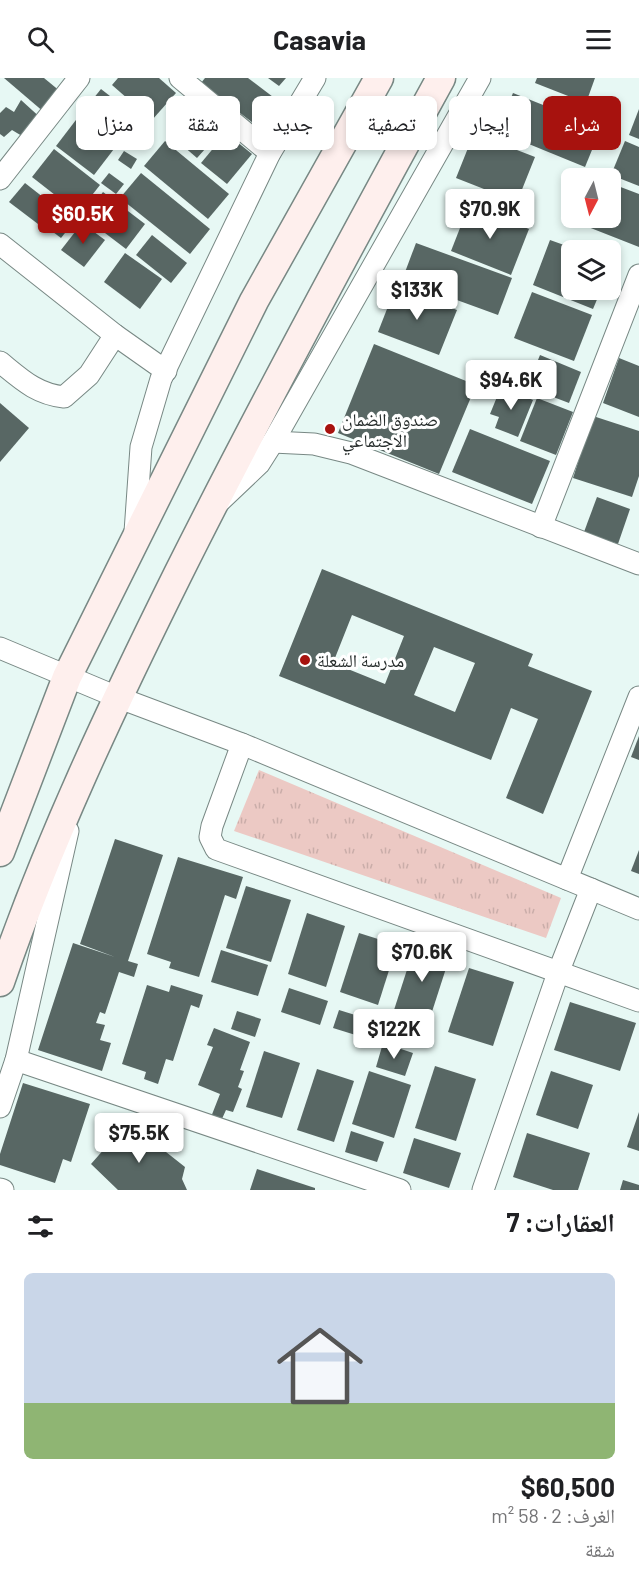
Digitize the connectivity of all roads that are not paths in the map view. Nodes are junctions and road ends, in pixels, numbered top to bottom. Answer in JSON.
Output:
{"nodes":[{"id":1,"x":180,"y":78,"type":"edge"},
{"id":2,"x":315,"y":78,"type":"edge"},
{"id":3,"x":379,"y":78,"type":"edge"},
{"id":4,"x":441,"y":78,"type":"edge"},
{"id":5,"x":480,"y":78,"type":"edge"},
{"id":6,"x":75,"y":79,"type":"edge"},
{"id":7,"x":270,"y":153,"type":"junction"},
{"id":8,"x":0,"y":179,"type":"edge"},
{"id":9,"x":0,"y":244,"type":"edge"},
{"id":10,"x":639,"y":275,"type":"edge"},
{"id":11,"x":115,"y":335,"type":"junction"},
{"id":12,"x":0,"y":362,"type":"edge"},
{"id":13,"x":166,"y":371,"type":"junction"},
{"id":14,"x":273,"y":442,"type":"junction"},
{"id":15,"x":210,"y":510,"type":"junction"},
{"id":16,"x":541,"y":527,"type":"junction"},
{"id":17,"x":135,"y":544,"type":"junction"},
{"id":18,"x":639,"y":564,"type":"edge"},
{"id":19,"x":0,"y":648,"type":"edge"},
{"id":20,"x":67,"y":677,"type":"junction"},
{"id":21,"x":117,"y":697,"type":"junction"},
{"id":22,"x":639,"y":697,"type":"edge"},
{"id":23,"x":242,"y":744,"type":"junction"},
{"id":24,"x":75,"y":793,"type":"junction"},
{"id":25,"x":0,"y":852,"type":"edge"},
{"id":26,"x":567,"y":879,"type":"junction"},
{"id":27,"x":591,"y":889,"type":"junction"},
{"id":28,"x":639,"y":909,"type":"edge"},
{"id":29,"x":558,"y":973,"type":"junction"},
{"id":30,"x":0,"y":982,"type":"edge"},
{"id":31,"x":639,"y":1001,"type":"edge"},
{"id":32,"x":16,"y":1060,"type":"junction"},
{"id":33,"x":0,"y":1107,"type":"edge"},
{"id":34,"x":400,"y":1190,"type":"edge"},
{"id":35,"x":483,"y":1190,"type":"edge"}],
"edges":[{"from":1,"to":7,"type":"street"},
{"from":2,"to":7,"type":"street"},
{"from":3,"to":17,"type":"street"},
{"from":4,"to":15,"type":"street"},
{"from":5,"to":14,"type":"street"},
{"from":6,"to":8,"type":"street"},
{"from":7,"to":13,"type":"street"},
{"from":9,"to":11,"type":"street"},
{"from":10,"to":16,"type":"street"},
{"from":11,"to":12,"type":"street"},
{"from":11,"to":13,"type":"street"},
{"from":13,"to":17,"type":"street"},
{"from":14,"to":15,"type":"street"},
{"from":14,"to":16,"type":"street"},
{"from":15,"to":21,"type":"street"},
{"from":16,"to":18,"type":"street"},
{"from":17,"to":20,"type":"street"},
{"from":19,"to":20,"type":"street"},
{"from":20,"to":21,"type":"street"},
{"from":20,"to":25,"type":"street"},
{"from":21,"to":23,"type":"street"},
{"from":21,"to":24,"type":"street"},
{"from":22,"to":26,"type":"street"},
{"from":23,"to":26,"type":"street"},
{"from":23,"to":29,"type":"street"},
{"from":24,"to":30,"type":"street"},
{"from":24,"to":32,"type":"street"},
{"from":26,"to":27,"type":"street"},
{"from":27,"to":28,"type":"street"},
{"from":27,"to":29,"type":"street"},
{"from":29,"to":31,"type":"street"},
{"from":29,"to":35,"type":"street"},
{"from":32,"to":33,"type":"street"},
{"from":32,"to":34,"type":"street"}]}
